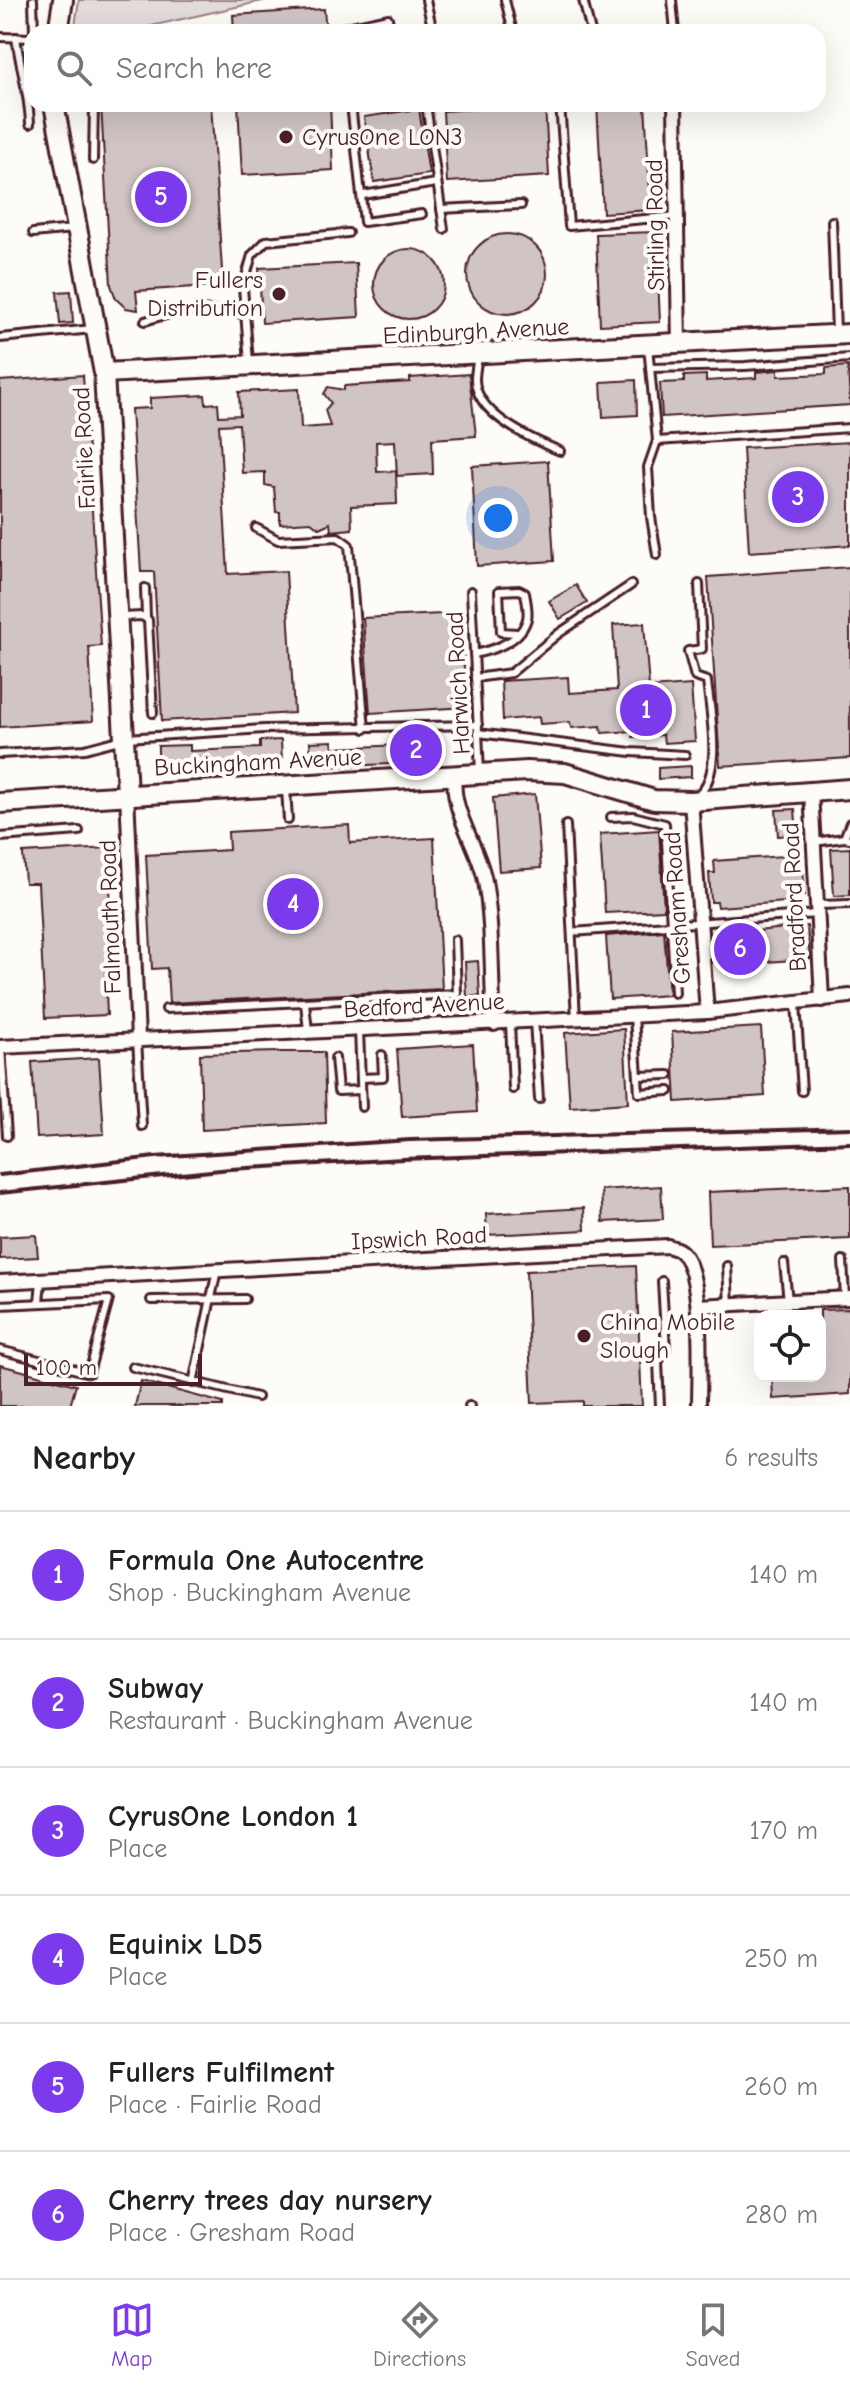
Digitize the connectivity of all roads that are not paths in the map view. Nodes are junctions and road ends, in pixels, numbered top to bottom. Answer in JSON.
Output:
{"nodes":[{"id":1,"x":33,"y":0,"type":"edge"},
{"id":2,"x":63,"y":0,"type":"edge"},
{"id":3,"x":426,"y":0,"type":"edge"},
{"id":4,"x":505,"y":0,"type":"edge"},
{"id":5,"x":583,"y":0,"type":"edge"},
{"id":6,"x":672,"y":0,"type":"edge"},
{"id":7,"x":34,"y":24,"type":"edge"},
{"id":8,"x":59,"y":24,"type":"edge"},
{"id":9,"x":360,"y":24,"type":"edge"},
{"id":10,"x":389,"y":24,"type":"edge"},
{"id":11,"x":431,"y":24,"type":"edge"},
{"id":12,"x":511,"y":24,"type":"edge"},
{"id":13,"x":589,"y":24,"type":"edge"},
{"id":14,"x":674,"y":24,"type":"edge"},
{"id":15,"x":0,"y":37,"type":"edge"},
{"id":16,"x":16,"y":37,"type":"junction"},
{"id":17,"x":24,"y":38,"type":"edge"},
{"id":18,"x":24,"y":81,"type":"edge"},
{"id":19,"x":30,"y":112,"type":"edge"},
{"id":20,"x":55,"y":112,"type":"edge"},
{"id":21,"x":94,"y":112,"type":"edge"},
{"id":22,"x":352,"y":112,"type":"edge"},
{"id":23,"x":427,"y":112,"type":"edge"},
{"id":24,"x":561,"y":112,"type":"edge"},
{"id":25,"x":675,"y":112,"type":"edge"},
{"id":26,"x":30,"y":124,"type":"dead end"},
{"id":27,"x":93,"y":160,"type":"dead end"},
{"id":28,"x":436,"y":183,"type":"junction"},
{"id":29,"x":363,"y":195,"type":"junction"},
{"id":30,"x":521,"y":205,"type":"dead end"},
{"id":31,"x":441,"y":209,"type":"junction"},
{"id":32,"x":422,"y":214,"type":"dead end"},
{"id":33,"x":677,"y":216,"type":"junction"},
{"id":34,"x":832,"y":221,"type":"dead end"},
{"id":35,"x":77,"y":229,"type":"junction"},
{"id":36,"x":444,"y":229,"type":"dead end"},
{"id":37,"x":33,"y":233,"type":"dead end"},
{"id":38,"x":348,"y":233,"type":"dead end"},
{"id":39,"x":245,"y":314,"type":"junction"},
{"id":40,"x":145,"y":321,"type":"dead end"},
{"id":41,"x":97,"y":329,"type":"junction"},
{"id":42,"x":843,"y":335,"type":"edge"},
{"id":43,"x":0,"y":338,"type":"edge"},
{"id":44,"x":679,"y":345,"type":"junction"},
{"id":45,"x":648,"y":346,"type":"junction"},
{"id":46,"x":478,"y":355,"type":"junction"},
{"id":47,"x":850,"y":358,"type":"edge"},
{"id":48,"x":249,"y":366,"type":"junction"},
{"id":49,"x":650,"y":368,"type":"junction"},
{"id":50,"x":104,"y":373,"type":"junction"},
{"id":51,"x":850,"y":428,"type":"edge"},
{"id":52,"x":657,"y":441,"type":"junction"},
{"id":53,"x":560,"y":451,"type":"dead end"},
{"id":54,"x":256,"y":528,"type":"dead end"},
{"id":55,"x":657,"y":555,"type":"dead end"},
{"id":56,"x":699,"y":584,"type":"dead end"},
{"id":57,"x":631,"y":585,"type":"dead end"},
{"id":58,"x":145,"y":588,"type":"dead end"},
{"id":59,"x":471,"y":591,"type":"dead end"},
{"id":60,"x":118,"y":617,"type":"junction"},
{"id":61,"x":146,"y":617,"type":"junction"},
{"id":62,"x":517,"y":633,"type":"junction"},
{"id":63,"x":474,"y":654,"type":"junction"},
{"id":64,"x":475,"y":678,"type":"junction"},
{"id":65,"x":153,"y":713,"type":"dead end"},
{"id":66,"x":478,"y":725,"type":"junction"},
{"id":67,"x":365,"y":729,"type":"junction"},
{"id":68,"x":478,"y":733,"type":"junction"},
{"id":69,"x":126,"y":738,"type":"junction"},
{"id":70,"x":0,"y":754,"type":"edge"},
{"id":71,"x":685,"y":755,"type":"dead end"},
{"id":72,"x":480,"y":772,"type":"junction"},
{"id":73,"x":455,"y":774,"type":"junction"},
{"id":74,"x":285,"y":786,"type":"junction"},
{"id":75,"x":850,"y":789,"type":"edge"},
{"id":76,"x":811,"y":791,"type":"junction"},
{"id":77,"x":127,"y":793,"type":"junction"},
{"id":78,"x":691,"y":801,"type":"junction"},
{"id":79,"x":0,"y":803,"type":"edge"},
{"id":80,"x":611,"y":817,"type":"dead end"},
{"id":81,"x":288,"y":820,"type":"dead end"},
{"id":82,"x":850,"y":823,"type":"edge"},
{"id":83,"x":566,"y":825,"type":"dead end"},
{"id":84,"x":79,"y":831,"type":"dead end"},
{"id":85,"x":0,"y":837,"type":"edge"},
{"id":86,"x":847,"y":838,"type":"edge"},
{"id":87,"x":814,"y":842,"type":"junction"},
{"id":88,"x":850,"y":904,"type":"edge"},
{"id":89,"x":818,"y":910,"type":"junction"},
{"id":90,"x":701,"y":924,"type":"junction"},
{"id":91,"x":671,"y":926,"type":"junction"},
{"id":92,"x":572,"y":932,"type":"junction"},
{"id":93,"x":455,"y":940,"type":"dead end"},
{"id":94,"x":675,"y":993,"type":"dead end"},
{"id":95,"x":850,"y":996,"type":"edge"},
{"id":96,"x":822,"y":1000,"type":"junction"},
{"id":97,"x":305,"y":1003,"type":"junction"},
{"id":98,"x":796,"y":1003,"type":"junction"},
{"id":99,"x":166,"y":1009,"type":"dead end"},
{"id":100,"x":707,"y":1012,"type":"junction"},
{"id":101,"x":634,"y":1016,"type":"junction"},
{"id":102,"x":576,"y":1019,"type":"junction"},
{"id":103,"x":534,"y":1021,"type":"junction"},
{"id":104,"x":510,"y":1023,"type":"junction"},
{"id":105,"x":494,"y":1024,"type":"junction"},
{"id":106,"x":359,"y":1030,"type":"junction"},
{"id":107,"x":308,"y":1032,"type":"junction"},
{"id":108,"x":137,"y":1039,"type":"junction"},
{"id":109,"x":0,"y":1047,"type":"edge"},
{"id":110,"x":382,"y":1055,"type":"dead end"},
{"id":111,"x":335,"y":1058,"type":"dead end"},
{"id":112,"x":669,"y":1075,"type":"dead end"},
{"id":113,"x":638,"y":1076,"type":"junction"},
{"id":114,"x":361,"y":1078,"type":"junction"},
{"id":115,"x":513,"y":1089,"type":"dead end"},
{"id":116,"x":361,"y":1090,"type":"junction"},
{"id":117,"x":669,"y":1091,"type":"dead end"},
{"id":118,"x":802,"y":1091,"type":"dead end"},
{"id":119,"x":539,"y":1099,"type":"dead end"},
{"id":120,"x":362,"y":1107,"type":"dead end"},
{"id":121,"x":142,"y":1126,"type":"dead end"},
{"id":122,"x":7,"y":1136,"type":"dead end"},
{"id":123,"x":843,"y":1260,"type":"dead end"},
{"id":124,"x":784,"y":1263,"type":"dead end"},
{"id":125,"x":727,"y":1266,"type":"dead end"},
{"id":126,"x":217,"y":1270,"type":"junction"},
{"id":127,"x":41,"y":1280,"type":"junction"},
{"id":128,"x":662,"y":1281,"type":"dead end"},
{"id":129,"x":0,"y":1282,"type":"edge"},
{"id":130,"x":847,"y":1298,"type":"edge"},
{"id":131,"x":211,"y":1299,"type":"junction"},
{"id":132,"x":245,"y":1299,"type":"dead end"},
{"id":133,"x":151,"y":1300,"type":"dead end"},
{"id":134,"x":788,"y":1301,"type":"junction"},
{"id":135,"x":39,"y":1303,"type":"junction"},
{"id":136,"x":729,"y":1304,"type":"junction"},
{"id":137,"x":0,"y":1305,"type":"edge"},
{"id":138,"x":698,"y":1306,"type":"junction"},
{"id":139,"x":0,"y":1350,"type":"edge"},
{"id":140,"x":133,"y":1367,"type":"dead end"},
{"id":141,"x":193,"y":1383,"type":"junction"},
{"id":142,"x":257,"y":1397,"type":"dead end"},
{"id":143,"x":660,"y":1406,"type":"edge"},
{"id":144,"x":699,"y":1406,"type":"edge"}],
"edges":[{"from":1,"to":7,"type":"lane"},
{"from":2,"to":8,"type":"street"},
{"from":3,"to":11,"type":"lane"},
{"from":4,"to":12,"type":"lane"},
{"from":5,"to":13,"type":"lane"},
{"from":6,"to":14,"type":"lane"},
{"from":9,"to":10,"type":"lane"},
{"from":15,"to":16,"type":"lane"},
{"from":16,"to":17,"type":"lane"},
{"from":16,"to":18,"type":"lane"},
{"from":19,"to":26,"type":"lane"},
{"from":20,"to":35,"type":"street","name":"Fairlie Road"},
{"from":21,"to":27,"type":"lane"},
{"from":22,"to":29,"type":"lane"},
{"from":23,"to":28,"type":"lane"},
{"from":24,"to":33,"type":"lane"},
{"from":25,"to":33,"type":"street","name":"Stirling Road"},
{"from":28,"to":29,"type":"lane"},
{"from":28,"to":31,"type":"lane"},
{"from":29,"to":32,"type":"lane"},
{"from":30,"to":31,"type":"lane"},
{"from":31,"to":36,"type":"lane"},
{"from":33,"to":44,"type":"street","name":"Stirling Road"},
{"from":34,"to":42,"type":"lane"},
{"from":35,"to":37,"type":"lane"},
{"from":35,"to":41,"type":"street","name":"Fairlie Road"},
{"from":38,"to":39,"type":"lane"},
{"from":39,"to":40,"type":"lane"},
{"from":39,"to":48,"type":"lane"},
{"from":41,"to":43,"type":"lane"},
{"from":41,"to":50,"type":"street","name":"Fairlie Road"},
{"from":42,"to":44,"type":"street","name":"Edinburgh Avenue"},
{"from":44,"to":45,"type":"street","name":"Edinburgh Avenue"},
{"from":45,"to":46,"type":"street","name":"Edinburgh Avenue"},
{"from":45,"to":49,"type":"lane"},
{"from":46,"to":48,"type":"street","name":"Edinburgh Avenue"},
{"from":46,"to":53,"type":"lane"},
{"from":47,"to":49,"type":"lane"},
{"from":48,"to":50,"type":"street","name":"Edinburgh Avenue"},
{"from":49,"to":52,"type":"lane"},
{"from":50,"to":60,"type":"street","name":"Fairlie Road"},
{"from":51,"to":52,"type":"lane"},
{"from":52,"to":55,"type":"lane"},
{"from":54,"to":67,"type":"lane"},
{"from":56,"to":78,"type":"lane"},
{"from":57,"to":64,"type":"lane"},
{"from":58,"to":61,"type":"lane"},
{"from":59,"to":63,"type":"lane","name":"Harwich Road"},
{"from":60,"to":61,"type":"lane"},
{"from":60,"to":69,"type":"street","name":"Fairlie Road"},
{"from":61,"to":65,"type":"lane"},
{"from":62,"to":62,"type":"lane"},
{"from":62,"to":63,"type":"lane"},
{"from":63,"to":64,"type":"lane","name":"Harwich Road"},
{"from":64,"to":66,"type":"lane","name":"Harwich Road"},
{"from":66,"to":67,"type":"lane"},
{"from":66,"to":68,"type":"lane","name":"Harwich Road"},
{"from":67,"to":69,"type":"lane"},
{"from":68,"to":71,"type":"lane"},
{"from":68,"to":72,"type":"lane","name":"Harwich Road"},
{"from":69,"to":70,"type":"lane"},
{"from":69,"to":77,"type":"street","name":"Fairlie Road"},
{"from":72,"to":73,"type":"street","name":"Buckingham Avenue"},
{"from":72,"to":78,"type":"street","name":"Buckingham Avenue"},
{"from":73,"to":74,"type":"street","name":"Buckingham Avenue"},
{"from":73,"to":105,"type":"street"},
{"from":74,"to":77,"type":"street","name":"Buckingham Avenue"},
{"from":74,"to":81,"type":"lane"},
{"from":75,"to":76,"type":"street","name":"Buckingham Avenue"},
{"from":76,"to":78,"type":"street","name":"Buckingham Avenue"},
{"from":76,"to":87,"type":"street","name":"Bradford Road"},
{"from":77,"to":79,"type":"street","name":"Buckingham Avenue"},
{"from":77,"to":108,"type":"street","name":"Falmouth Road"},
{"from":78,"to":90,"type":"street","name":"Gresham Road"},
{"from":80,"to":91,"type":"lane"},
{"from":82,"to":86,"type":"lane"},
{"from":83,"to":92,"type":"lane"},
{"from":84,"to":85,"type":"lane"},
{"from":86,"to":87,"type":"lane"},
{"from":87,"to":89,"type":"street","name":"Bradford Road"},
{"from":88,"to":89,"type":"lane"},
{"from":89,"to":90,"type":"lane"},
{"from":89,"to":96,"type":"street","name":"Bradford Road"},
{"from":90,"to":91,"type":"lane"},
{"from":90,"to":100,"type":"street","name":"Gresham Road"},
{"from":91,"to":92,"type":"lane"},
{"from":91,"to":94,"type":"lane"},
{"from":92,"to":102,"type":"lane"},
{"from":93,"to":97,"type":"lane"},
{"from":95,"to":96,"type":"street","name":"Bedford Avenue"},
{"from":96,"to":98,"type":"street","name":"Bedford Avenue"},
{"from":97,"to":99,"type":"lane"},
{"from":97,"to":107,"type":"lane"},
{"from":98,"to":100,"type":"street","name":"Bedford Avenue"},
{"from":98,"to":118,"type":"lane"},
{"from":100,"to":101,"type":"street","name":"Bedford Avenue"},
{"from":101,"to":102,"type":"street","name":"Bedford Avenue"},
{"from":101,"to":113,"type":"lane"},
{"from":102,"to":103,"type":"street","name":"Bedford Avenue"},
{"from":103,"to":104,"type":"street","name":"Bedford Avenue"},
{"from":103,"to":119,"type":"lane"},
{"from":104,"to":105,"type":"street","name":"Bedford Avenue"},
{"from":104,"to":115,"type":"lane"},
{"from":105,"to":106,"type":"street","name":"Bedford Avenue"},
{"from":106,"to":107,"type":"street","name":"Bedford Avenue"},
{"from":106,"to":114,"type":"lane"},
{"from":107,"to":108,"type":"street","name":"Bedford Avenue"},
{"from":108,"to":109,"type":"street","name":"Bedford Avenue"},
{"from":108,"to":121,"type":"lane"},
{"from":109,"to":122,"type":"lane"},
{"from":110,"to":114,"type":"lane"},
{"from":111,"to":116,"type":"lane"},
{"from":112,"to":113,"type":"lane"},
{"from":113,"to":117,"type":"lane"},
{"from":114,"to":116,"type":"lane"},
{"from":116,"to":120,"type":"lane"},
{"from":123,"to":130,"type":"lane"},
{"from":124,"to":134,"type":"lane"},
{"from":125,"to":136,"type":"lane"},
{"from":126,"to":127,"type":"street","name":"Ipswich Road"},
{"from":126,"to":131,"type":"lane"},
{"from":126,"to":138,"type":"street","name":"Ipswich Road"},
{"from":127,"to":129,"type":"street","name":"Ipswich Road"},
{"from":127,"to":135,"type":"lane"},
{"from":128,"to":143,"type":"lane"},
{"from":130,"to":134,"type":"street"},
{"from":131,"to":132,"type":"lane"},
{"from":131,"to":133,"type":"lane"},
{"from":131,"to":141,"type":"lane"},
{"from":134,"to":136,"type":"street"},
{"from":135,"to":137,"type":"lane"},
{"from":135,"to":139,"type":"lane"},
{"from":136,"to":138,"type":"street"},
{"from":138,"to":144,"type":"street","name":"Ipswich Road"},
{"from":140,"to":141,"type":"lane"},
{"from":141,"to":142,"type":"lane"}]}
